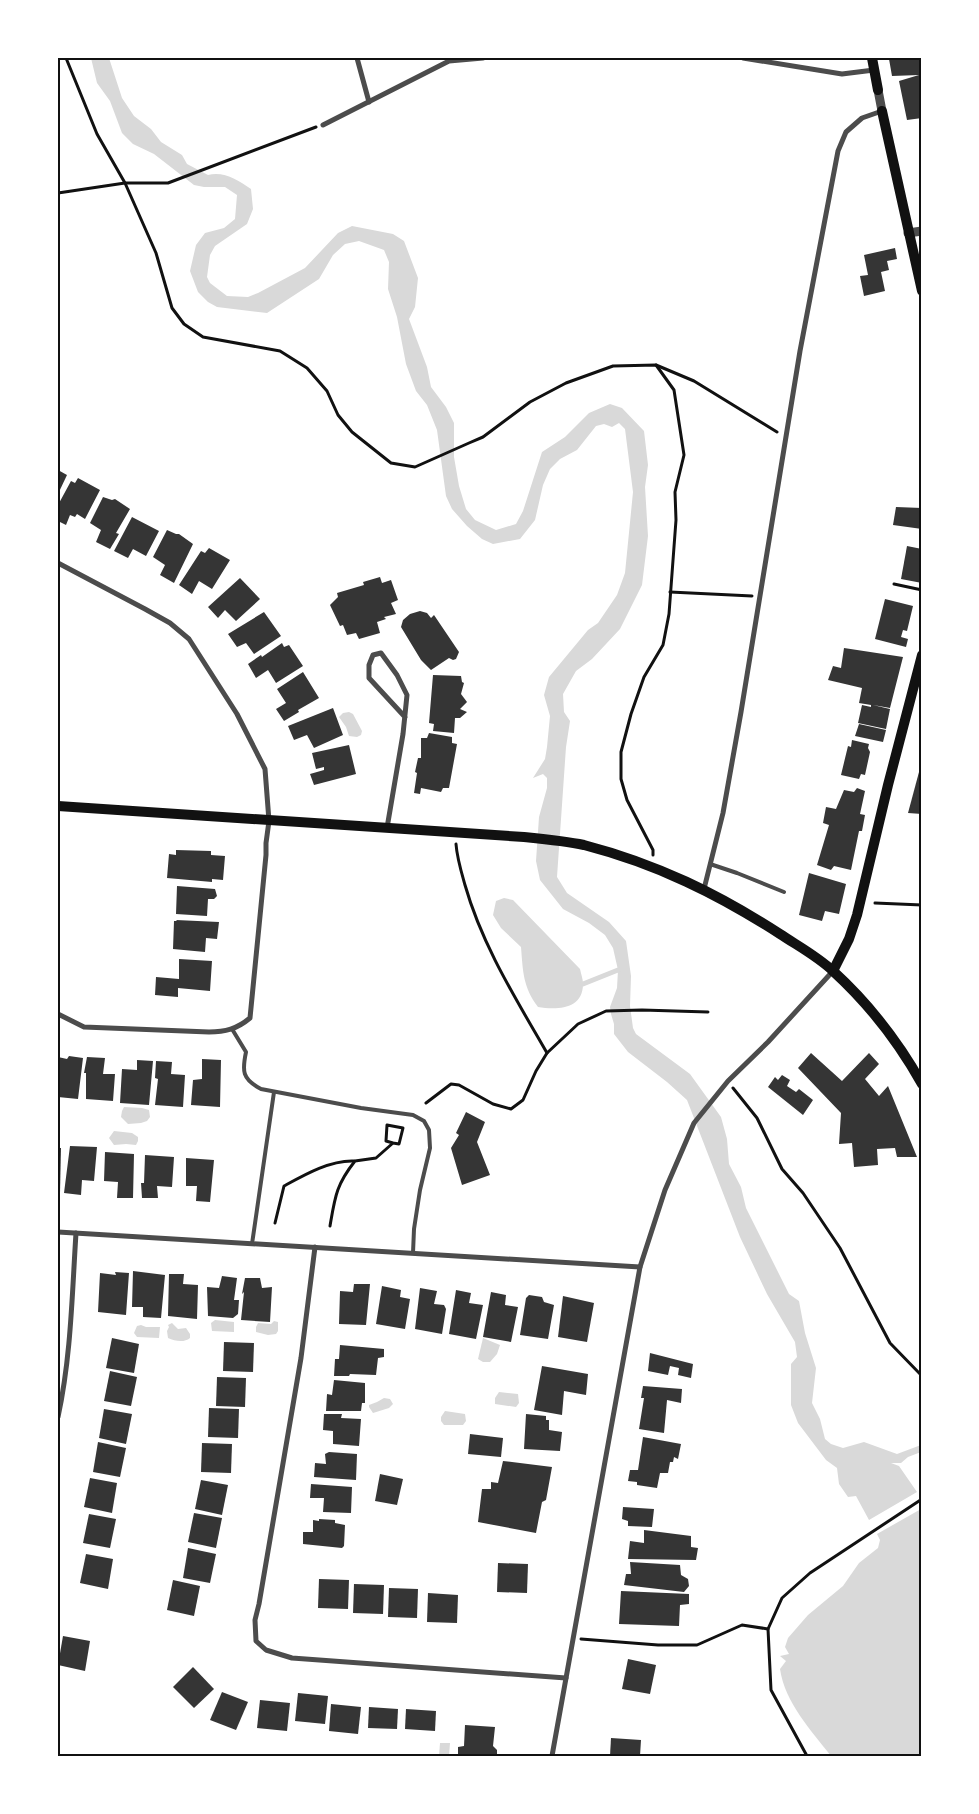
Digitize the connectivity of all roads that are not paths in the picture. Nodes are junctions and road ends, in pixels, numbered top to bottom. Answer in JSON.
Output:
{"nodes":[{"id":1,"x":357,"y":58,"type":"edge"},
{"id":2,"x":483,"y":58,"type":"edge"},
{"id":3,"x":743,"y":58,"type":"edge"},
{"id":4,"x":872,"y":58,"type":"edge"},
{"id":5,"x":448,"y":59,"type":"edge"},
{"id":6,"x":874,"y":70,"type":"junction"},
{"id":7,"x":878,"y":90,"type":"joint"},
{"id":8,"x":369,"y":102,"type":"junction"},
{"id":9,"x":882,"y":111,"type":"junction"},
{"id":10,"x":323,"y":125,"type":"road end"},
{"id":11,"x":922,"y":231,"type":"edge"},
{"id":12,"x":908,"y":233,"type":"junction"},
{"id":13,"x":922,"y":291,"type":"edge"},
{"id":14,"x":58,"y":563,"type":"edge"},
{"id":15,"x":922,"y":655,"type":"edge"},
{"id":16,"x":405,"y":717,"type":"junction"},
{"id":17,"x":58,"y":806,"type":"edge"},
{"id":18,"x":269,"y":821,"type":"junction"},
{"id":19,"x":387,"y":829,"type":"junction"},
{"id":20,"x":710,"y":864,"type":"junction"},
{"id":21,"x":704,"y":889,"type":"junction"},
{"id":22,"x":784,"y":892,"type":"dead end"},
{"id":23,"x":833,"y":971,"type":"junction"},
{"id":24,"x":58,"y":1014,"type":"edge"},
{"id":25,"x":232,"y":1029,"type":"junction"},
{"id":26,"x":922,"y":1084,"type":"edge"},
{"id":27,"x":274,"y":1092,"type":"junction"},
{"id":28,"x":58,"y":1232,"type":"edge"},
{"id":29,"x":76,"y":1233,"type":"junction"},
{"id":30,"x":252,"y":1244,"type":"junction"},
{"id":31,"x":316,"y":1247,"type":"junction"},
{"id":32,"x":413,"y":1254,"type":"junction"},
{"id":33,"x":640,"y":1267,"type":"junction"},
{"id":34,"x":58,"y":1417,"type":"edge"},
{"id":35,"x":566,"y":1678,"type":"junction"},
{"id":36,"x":552,"y":1756,"type":"edge"}],
"edges":[{"from":1,"to":8,"type":"street"},
{"from":2,"to":5,"type":"street"},
{"from":3,"to":6,"type":"street"},
{"from":4,"to":6,"type":"main road"},
{"from":5,"to":8,"type":"street"},
{"from":6,"to":7,"type":"main road"},
{"from":7,"to":9,"type":"street"},
{"from":8,"to":10,"type":"street"},
{"from":9,"to":12,"type":"main road"},
{"from":9,"to":20,"type":"street"},
{"from":11,"to":12,"type":"street"},
{"from":12,"to":13,"type":"main road"},
{"from":14,"to":18,"type":"street"},
{"from":15,"to":23,"type":"main road"},
{"from":16,"to":16,"type":"street"},
{"from":16,"to":19,"type":"street"},
{"from":17,"to":18,"type":"main road"},
{"from":18,"to":19,"type":"main road"},
{"from":18,"to":25,"type":"street"},
{"from":19,"to":21,"type":"main road"},
{"from":20,"to":21,"type":"street"},
{"from":20,"to":22,"type":"lane"},
{"from":21,"to":23,"type":"main road"},
{"from":23,"to":26,"type":"main road"},
{"from":23,"to":33,"type":"street"},
{"from":24,"to":25,"type":"street"},
{"from":25,"to":27,"type":"lane"},
{"from":27,"to":30,"type":"lane"},
{"from":27,"to":32,"type":"lane"},
{"from":28,"to":29,"type":"street"},
{"from":29,"to":30,"type":"street"},
{"from":29,"to":34,"type":"street"},
{"from":30,"to":31,"type":"street"},
{"from":31,"to":32,"type":"street"},
{"from":31,"to":35,"type":"street"},
{"from":32,"to":33,"type":"street"},
{"from":33,"to":35,"type":"street"},
{"from":35,"to":36,"type":"street"}]}
